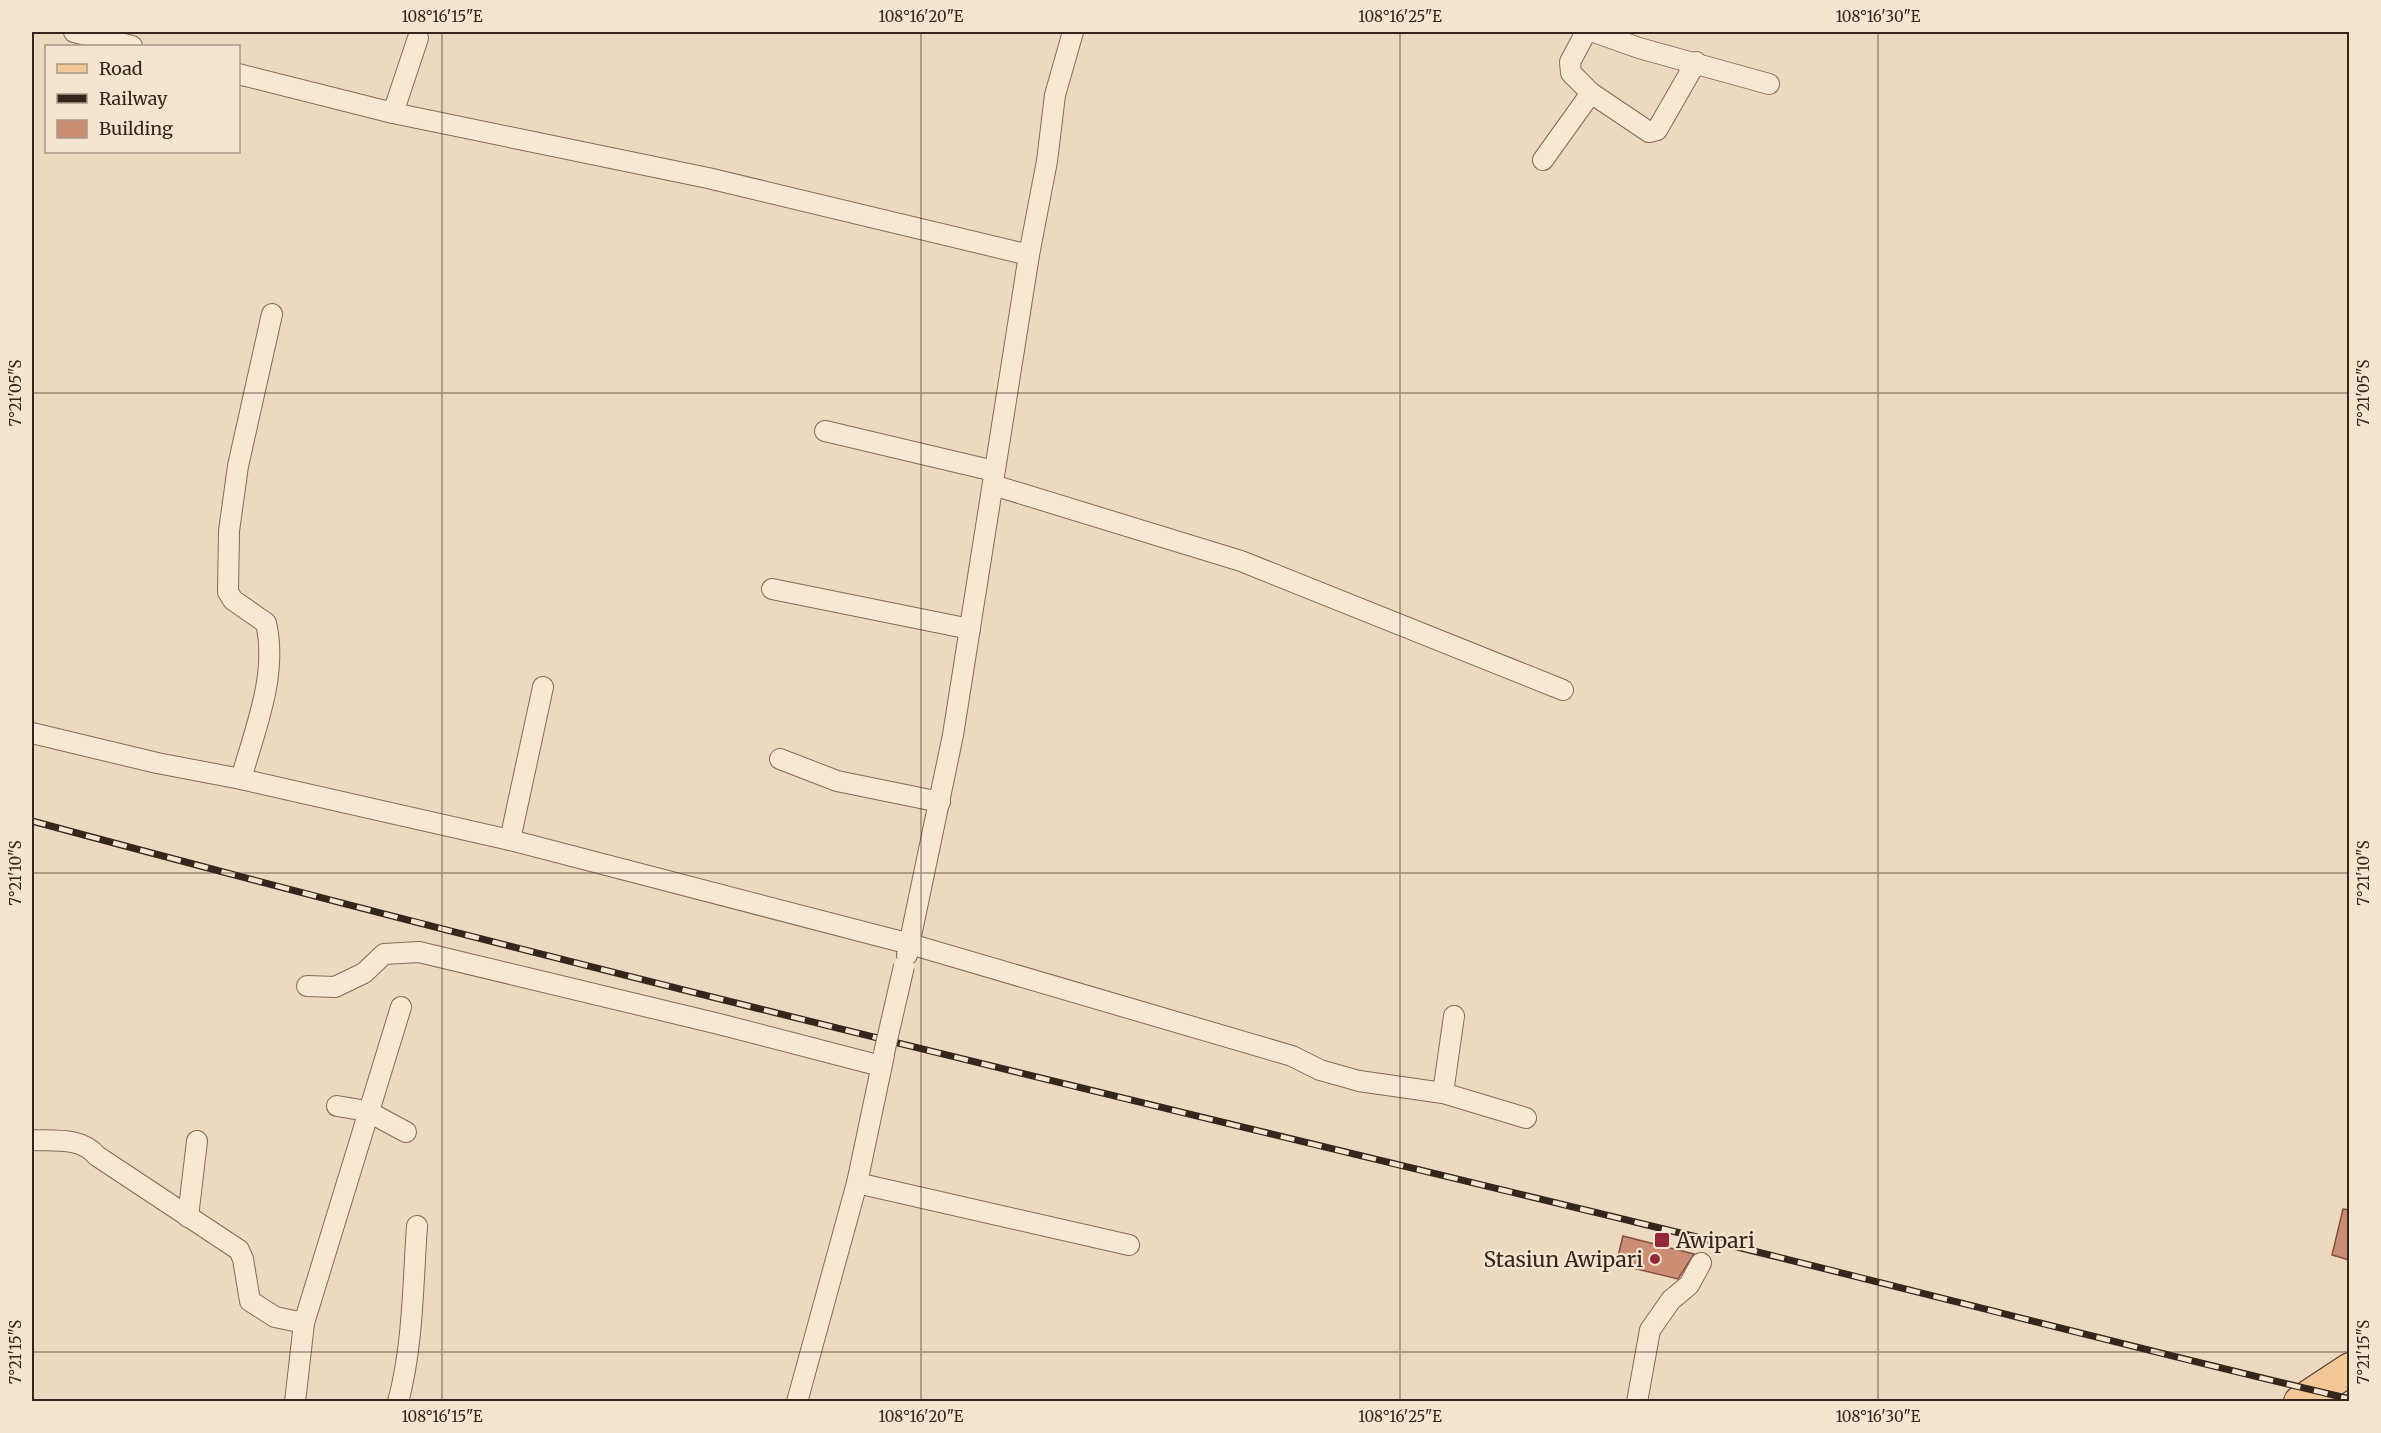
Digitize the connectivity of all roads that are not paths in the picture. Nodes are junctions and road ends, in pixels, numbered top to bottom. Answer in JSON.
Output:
{"nodes":[{"id":1,"x":74,"y":32,"type":"edge"},
{"id":2,"x":1073,"y":32,"type":"edge"},
{"id":3,"x":1586,"y":32,"type":"edge"},
{"id":4,"x":1594,"y":32,"type":"edge"},
{"id":5,"x":418,"y":38,"type":"dead end"},
{"id":6,"x":128,"y":45,"type":"edge"},
{"id":7,"x":1696,"y":63,"type":"junction"},
{"id":8,"x":240,"y":75,"type":"edge"},
{"id":9,"x":1769,"y":84,"type":"dead end"},
{"id":10,"x":1591,"y":93,"type":"junction"},
{"id":11,"x":393,"y":113,"type":"junction"},
{"id":12,"x":1543,"y":160,"type":"dead end"},
{"id":13,"x":1029,"y":255,"type":"junction"},
{"id":14,"x":272,"y":314,"type":"dead end"},
{"id":15,"x":825,"y":431,"type":"dead end"},
{"id":16,"x":993,"y":478,"type":"junction"},
{"id":17,"x":772,"y":589,"type":"dead end"},
{"id":18,"x":970,"y":629,"type":"junction"},
{"id":19,"x":543,"y":687,"type":"dead end"},
{"id":20,"x":1563,"y":690,"type":"dead end"},
{"id":21,"x":32,"y":733,"type":"edge"},
{"id":22,"x":780,"y":759,"type":"dead end"},
{"id":23,"x":241,"y":778,"type":"junction"},
{"id":24,"x":940,"y":802,"type":"junction"},
{"id":25,"x":510,"y":840,"type":"junction"},
{"id":26,"x":910,"y":944,"type":"junction"},
{"id":27,"x":307,"y":986,"type":"dead end"},
{"id":28,"x":400,"y":1007,"type":"dead end"},
{"id":29,"x":1454,"y":1016,"type":"dead end"},
{"id":30,"x":883,"y":1059,"type":"junction"},
{"id":31,"x":1443,"y":1093,"type":"junction"},
{"id":32,"x":337,"y":1106,"type":"dead end"},
{"id":33,"x":368,"y":1111,"type":"junction"},
{"id":34,"x":1526,"y":1118,"type":"dead end"},
{"id":35,"x":406,"y":1132,"type":"dead end"},
{"id":36,"x":32,"y":1140,"type":"edge"},
{"id":37,"x":197,"y":1141,"type":"dead end"},
{"id":38,"x":857,"y":1183,"type":"junction"},
{"id":39,"x":188,"y":1217,"type":"junction"},
{"id":40,"x":417,"y":1226,"type":"dead end"},
{"id":41,"x":1129,"y":1245,"type":"dead end"},
{"id":42,"x":1701,"y":1263,"type":"dead end"},
{"id":43,"x":304,"y":1323,"type":"junction"},
{"id":44,"x":2349,"y":1369,"type":"edge"},
{"id":45,"x":295,"y":1401,"type":"edge"},
{"id":46,"x":398,"y":1401,"type":"edge"},
{"id":47,"x":797,"y":1401,"type":"edge"},
{"id":48,"x":1637,"y":1401,"type":"edge"},
{"id":49,"x":2300,"y":1401,"type":"edge"}],
"edges":[{"from":1,"to":6,"type":"street"},
{"from":2,"to":13,"type":"street"},
{"from":3,"to":10,"type":"street"},
{"from":4,"to":7,"type":"street"},
{"from":5,"to":11,"type":"street"},
{"from":7,"to":9,"type":"street"},
{"from":7,"to":10,"type":"street"},
{"from":8,"to":11,"type":"street"},
{"from":10,"to":12,"type":"street"},
{"from":11,"to":13,"type":"street"},
{"from":13,"to":16,"type":"street"},
{"from":14,"to":23,"type":"street"},
{"from":15,"to":16,"type":"street"},
{"from":16,"to":18,"type":"street"},
{"from":16,"to":20,"type":"street"},
{"from":17,"to":18,"type":"street"},
{"from":18,"to":24,"type":"street"},
{"from":19,"to":25,"type":"street"},
{"from":21,"to":23,"type":"street"},
{"from":22,"to":24,"type":"street"},
{"from":23,"to":25,"type":"street"},
{"from":24,"to":26,"type":"street"},
{"from":25,"to":26,"type":"street"},
{"from":26,"to":30,"type":"street","bridge":true},
{"from":26,"to":31,"type":"street"},
{"from":27,"to":30,"type":"street"},
{"from":28,"to":33,"type":"street"},
{"from":29,"to":31,"type":"street"},
{"from":30,"to":38,"type":"street"},
{"from":31,"to":34,"type":"street"},
{"from":32,"to":33,"type":"street"},
{"from":33,"to":35,"type":"street"},
{"from":33,"to":43,"type":"street"},
{"from":36,"to":39,"type":"street"},
{"from":37,"to":39,"type":"street"},
{"from":38,"to":41,"type":"street"},
{"from":38,"to":47,"type":"street"},
{"from":39,"to":43,"type":"street"},
{"from":40,"to":46,"type":"street"},
{"from":42,"to":48,"type":"street"},
{"from":43,"to":45,"type":"street"},
{"from":44,"to":49,"type":"main road"}]}
